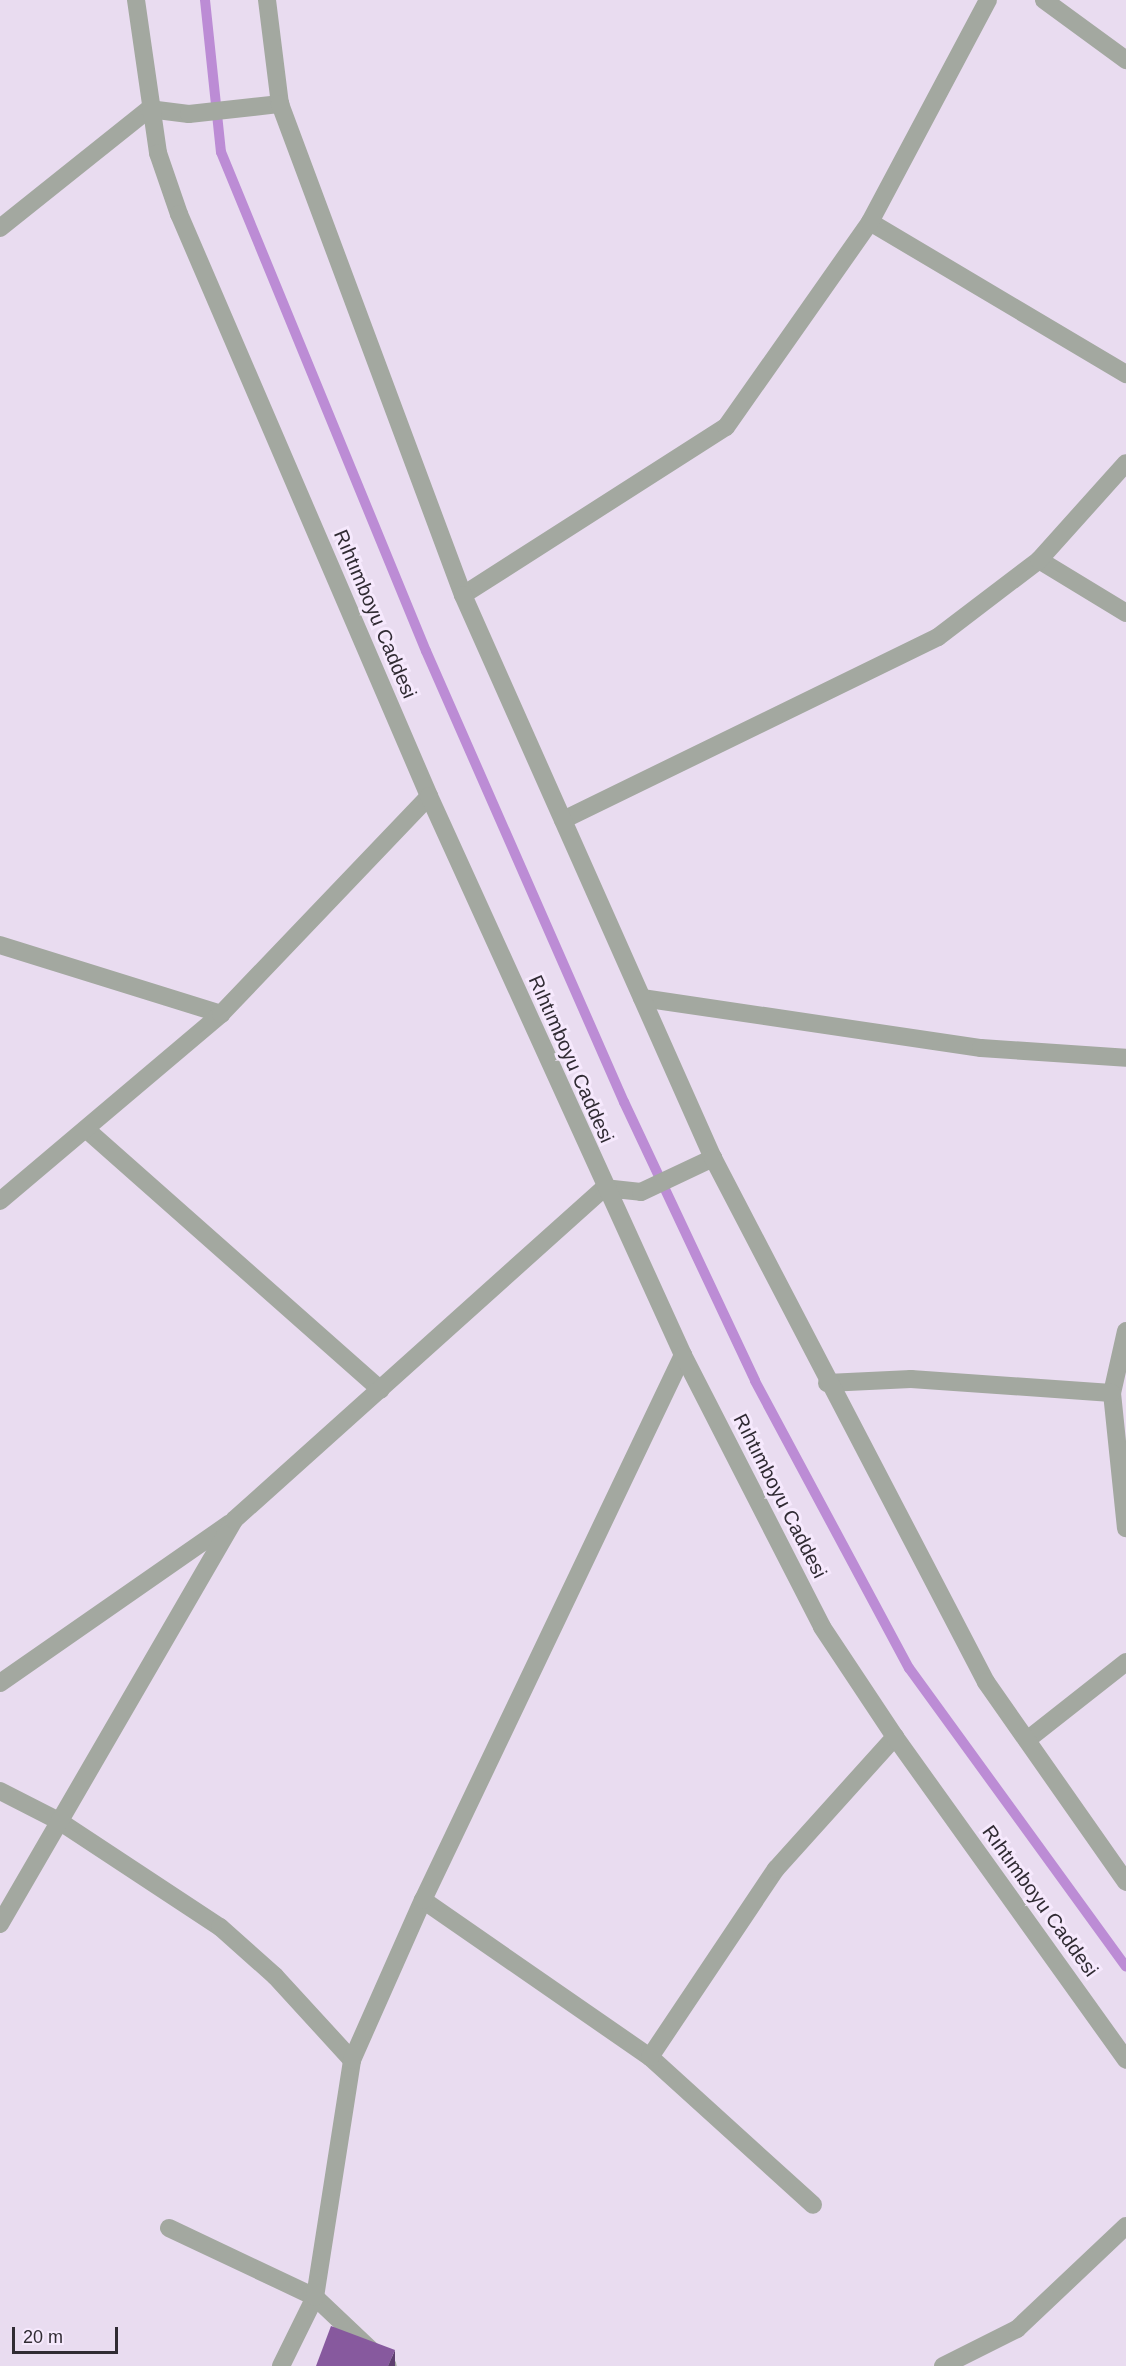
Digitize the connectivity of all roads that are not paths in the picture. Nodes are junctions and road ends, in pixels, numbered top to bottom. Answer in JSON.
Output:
{"nodes":[{"id":1,"x":136,"y":0,"type":"edge"},
{"id":2,"x":267,"y":0,"type":"edge"},
{"id":3,"x":988,"y":0,"type":"edge"},
{"id":4,"x":1044,"y":0,"type":"edge"},
{"id":5,"x":1126,"y":60,"type":"edge"},
{"id":6,"x":280,"y":104,"type":"junction"},
{"id":7,"x":149,"y":109,"type":"junction"},
{"id":8,"x":870,"y":222,"type":"junction"},
{"id":9,"x":1,"y":226,"type":"edge"},
{"id":10,"x":1126,"y":374,"type":"edge"},
{"id":11,"x":1126,"y":463,"type":"edge"},
{"id":12,"x":1039,"y":560,"type":"junction"},
{"id":13,"x":463,"y":595,"type":"junction"},
{"id":14,"x":1126,"y":613,"type":"edge"},
{"id":15,"x":429,"y":796,"type":"junction"},
{"id":16,"x":563,"y":820,"type":"junction"},
{"id":17,"x":0,"y":945,"type":"edge"},
{"id":18,"x":642,"y":998,"type":"junction"},
{"id":19,"x":221,"y":1014,"type":"junction"},
{"id":20,"x":1126,"y":1058,"type":"edge"},
{"id":21,"x":87,"y":1130,"type":"junction"},
{"id":22,"x":713,"y":1158,"type":"junction"},
{"id":23,"x":604,"y":1188,"type":"junction"},
{"id":24,"x":0,"y":1201,"type":"edge"},
{"id":25,"x":1126,"y":1331,"type":"edge"},
{"id":26,"x":683,"y":1356,"type":"junction"},
{"id":27,"x":827,"y":1383,"type":"junction"},
{"id":28,"x":381,"y":1390,"type":"junction"},
{"id":29,"x":1112,"y":1393,"type":"junction"},
{"id":30,"x":234,"y":1520,"type":"junction"},
{"id":31,"x":1126,"y":1528,"type":"edge"},
{"id":32,"x":1126,"y":1662,"type":"edge"},
{"id":33,"x":0,"y":1683,"type":"edge"},
{"id":34,"x":895,"y":1737,"type":"junction"},
{"id":35,"x":1027,"y":1740,"type":"junction"},
{"id":36,"x":0,"y":1791,"type":"edge"},
{"id":37,"x":59,"y":1821,"type":"junction"},
{"id":38,"x":1126,"y":1882,"type":"edge"},
{"id":39,"x":423,"y":1900,"type":"junction"},
{"id":40,"x":0,"y":1924,"type":"edge"},
{"id":41,"x":650,"y":2057,"type":"junction"},
{"id":42,"x":352,"y":2060,"type":"junction"},
{"id":43,"x":1126,"y":2060,"type":"edge"},
{"id":44,"x":813,"y":2205,"type":"dead end"},
{"id":45,"x":1126,"y":2226,"type":"edge"},
{"id":46,"x":169,"y":2228,"type":"dead end"},
{"id":47,"x":315,"y":2297,"type":"junction"},
{"id":48,"x":281,"y":2366,"type":"edge"},
{"id":49,"x":388,"y":2366,"type":"edge"},
{"id":50,"x":943,"y":2366,"type":"edge"}],
"edges":[{"from":1,"to":7,"type":"street","name":"Rıhtımboyu Caddesi"},
{"from":2,"to":6,"type":"street"},
{"from":3,"to":8,"type":"street"},
{"from":4,"to":5,"type":"street"},
{"from":6,"to":7,"type":"street"},
{"from":6,"to":13,"type":"street"},
{"from":7,"to":9,"type":"street"},
{"from":7,"to":15,"type":"street","name":"Rıhtımboyu Caddesi"},
{"from":8,"to":10,"type":"street"},
{"from":8,"to":13,"type":"street"},
{"from":11,"to":12,"type":"street"},
{"from":12,"to":14,"type":"street"},
{"from":12,"to":16,"type":"street"},
{"from":13,"to":16,"type":"street"},
{"from":15,"to":19,"type":"street"},
{"from":15,"to":23,"type":"street","name":"Rıhtımboyu Caddesi"},
{"from":16,"to":18,"type":"street"},
{"from":17,"to":19,"type":"street"},
{"from":18,"to":20,"type":"street"},
{"from":18,"to":22,"type":"street"},
{"from":19,"to":21,"type":"street"},
{"from":21,"to":24,"type":"street"},
{"from":21,"to":28,"type":"street"},
{"from":22,"to":23,"type":"street"},
{"from":22,"to":27,"type":"street"},
{"from":23,"to":26,"type":"street","name":"Rıhtımboyu Caddesi"},
{"from":23,"to":28,"type":"street"},
{"from":25,"to":29,"type":"street"},
{"from":26,"to":34,"type":"street","name":"Rıhtımboyu Caddesi"},
{"from":26,"to":39,"type":"street"},
{"from":27,"to":29,"type":"street"},
{"from":27,"to":35,"type":"street"},
{"from":28,"to":30,"type":"street"},
{"from":29,"to":31,"type":"street"},
{"from":30,"to":33,"type":"street"},
{"from":30,"to":37,"type":"street"},
{"from":32,"to":35,"type":"street"},
{"from":34,"to":41,"type":"street"},
{"from":34,"to":43,"type":"street","name":"Rıhtımboyu Caddesi"},
{"from":35,"to":38,"type":"street"},
{"from":36,"to":37,"type":"street"},
{"from":37,"to":40,"type":"street"},
{"from":37,"to":42,"type":"street"},
{"from":39,"to":41,"type":"street"},
{"from":39,"to":42,"type":"street"},
{"from":41,"to":44,"type":"street"},
{"from":42,"to":47,"type":"street"},
{"from":45,"to":50,"type":"street"},
{"from":46,"to":47,"type":"street"},
{"from":47,"to":48,"type":"street"},
{"from":47,"to":49,"type":"street"}]}
